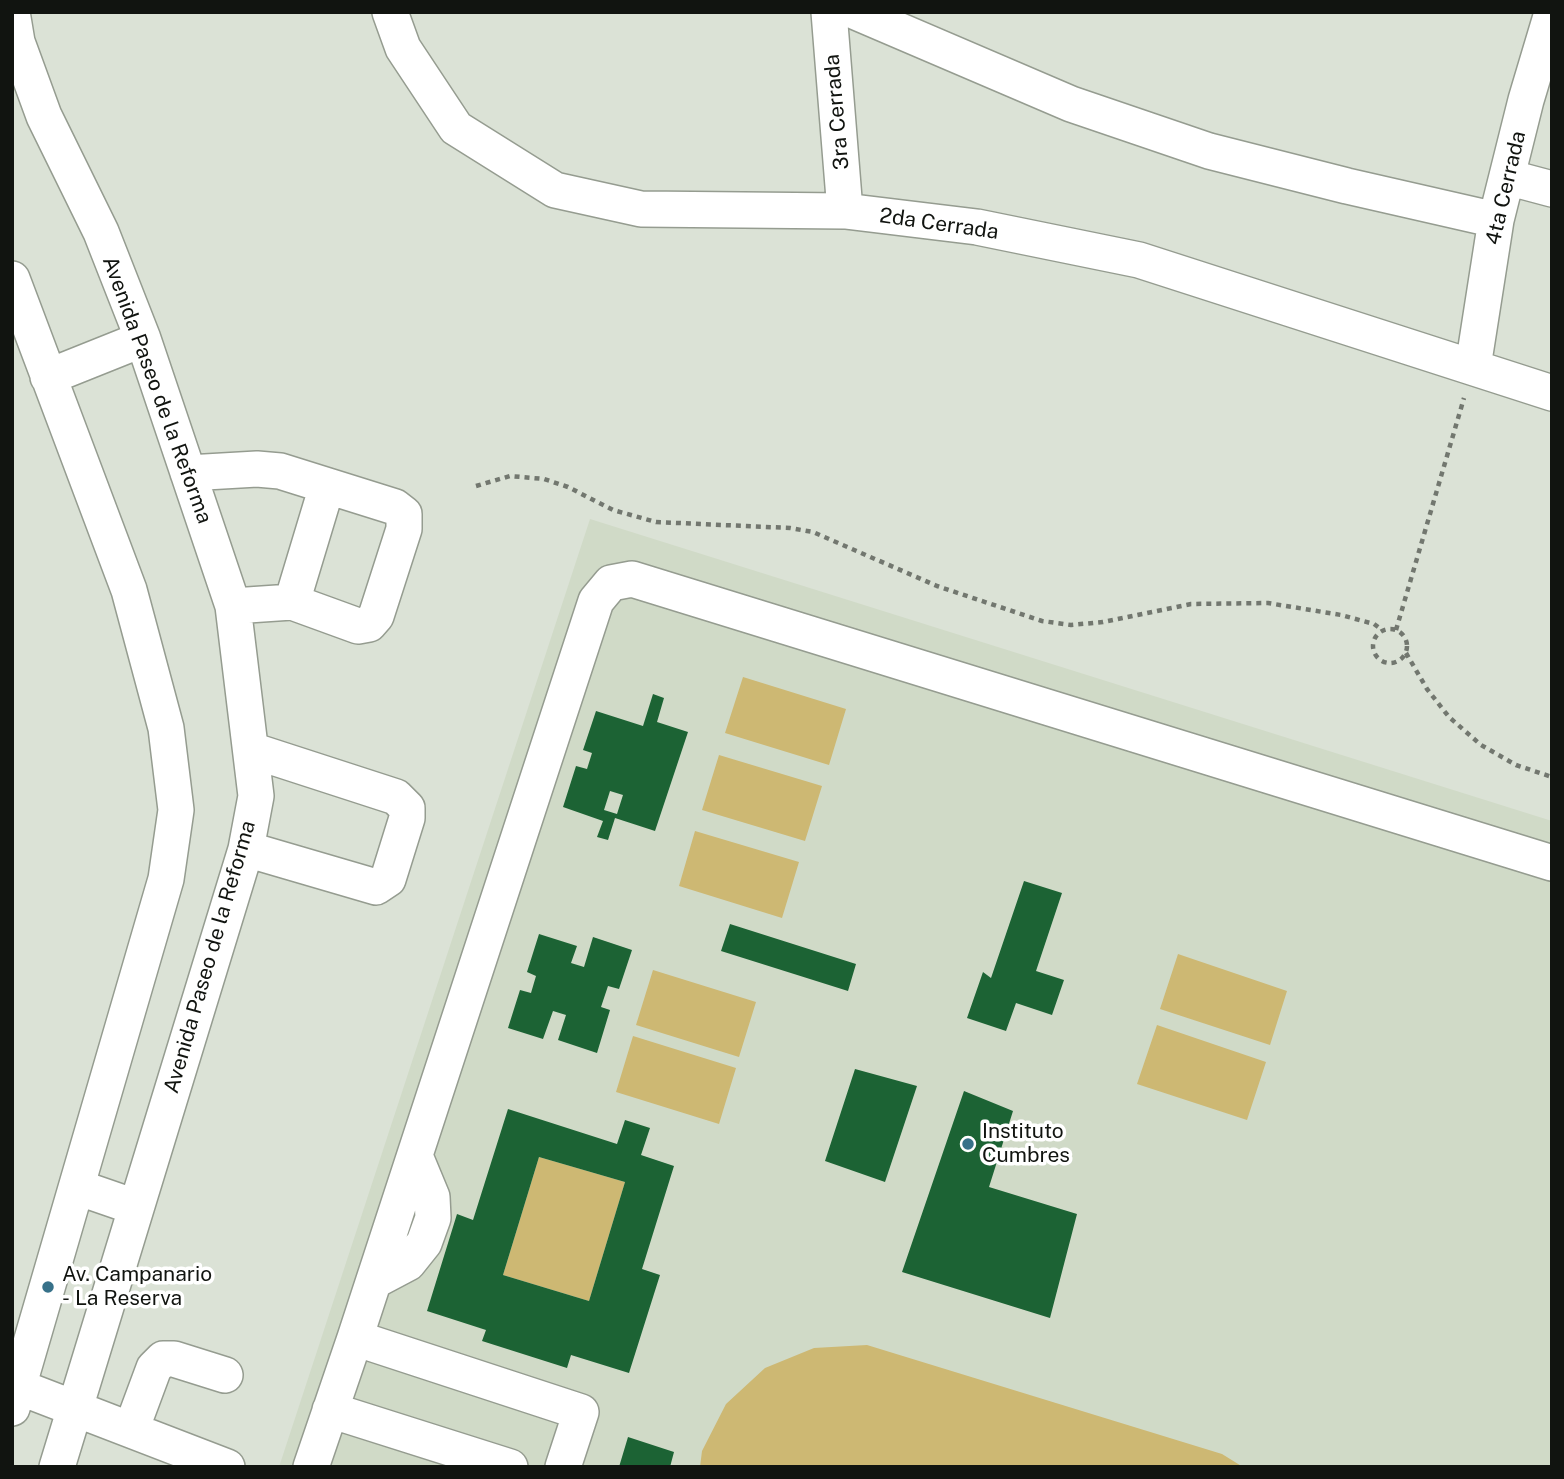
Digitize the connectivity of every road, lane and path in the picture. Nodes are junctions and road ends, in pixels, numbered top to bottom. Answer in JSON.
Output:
{"nodes":[{"id":1,"x":12,"y":12,"type":"edge"},
{"id":2,"x":390,"y":12,"type":"edge"},
{"id":3,"x":829,"y":12,"type":"edge"},
{"id":4,"x":856,"y":12,"type":"edge"},
{"id":5,"x":1552,"y":13,"type":"edge"},
{"id":6,"x":1507,"y":177,"type":"junction"},
{"id":7,"x":1552,"y":189,"type":"edge"},
{"id":8,"x":845,"y":211,"type":"junction"},
{"id":9,"x":1496,"y":220,"type":"junction"},
{"id":10,"x":12,"y":279,"type":"edge"},
{"id":11,"x":143,"y":340,"type":"junction"},
{"id":12,"x":1473,"y":367,"type":"junction"},
{"id":13,"x":48,"y":377,"type":"junction"},
{"id":14,"x":1552,"y":393,"type":"edge"},
{"id":15,"x":188,"y":473,"type":"junction"},
{"id":16,"x":327,"y":486,"type":"junction"},
{"id":17,"x":476,"y":486,"type":"dead end"},
{"id":18,"x":292,"y":602,"type":"junction"},
{"id":19,"x":233,"y":606,"type":"junction"},
{"id":20,"x":1382,"y":630,"type":"junction"},
{"id":21,"x":1396,"y":630,"type":"junction"},
{"id":22,"x":1406,"y":653,"type":"junction"},
{"id":23,"x":251,"y":750,"type":"junction"},
{"id":24,"x":1552,"y":777,"type":"edge"},
{"id":25,"x":246,"y":849,"type":"junction"},
{"id":26,"x":1552,"y":863,"type":"edge"},
{"id":27,"x":77,"y":1187,"type":"junction"},
{"id":28,"x":135,"y":1207,"type":"junction"},
{"id":29,"x":355,"y":1338,"type":"junction"},
{"id":30,"x":225,"y":1375,"type":"dead end"},
{"id":31,"x":15,"y":1398,"type":"edge"},
{"id":32,"x":75,"y":1409,"type":"junction"},
{"id":33,"x":330,"y":1410,"type":"junction"},
{"id":34,"x":131,"y":1430,"type":"junction"},
{"id":35,"x":474,"y":1461,"type":"edge"},
{"id":36,"x":57,"y":1467,"type":"edge"},
{"id":37,"x":227,"y":1467,"type":"edge"},
{"id":38,"x":311,"y":1467,"type":"edge"},
{"id":39,"x":510,"y":1467,"type":"edge"},
{"id":40,"x":563,"y":1467,"type":"edge"}],
"edges":[{"from":1,"to":11,"type":"street","name":"Avenida Paseo de la Reforma"},
{"from":2,"to":8,"type":"street","name":"2da Cerrada"},
{"from":3,"to":8,"type":"street","name":"3ra Cerrada"},
{"from":4,"to":9,"type":"street"},
{"from":5,"to":6,"type":"street","name":"4ta Cerrada"},
{"from":6,"to":7,"type":"street"},
{"from":6,"to":9,"type":"street","name":"4ta Cerrada"},
{"from":8,"to":12,"type":"street","name":"2da Cerrada"},
{"from":9,"to":12,"type":"street","name":"4ta Cerrada"},
{"from":10,"to":13,"type":"street"},
{"from":11,"to":13,"type":"street"},
{"from":11,"to":15,"type":"street","name":"Avenida Paseo de la Reforma"},
{"from":12,"to":14,"type":"street","name":"2da Cerrada"},
{"from":12,"to":21,"type":"path"},
{"from":13,"to":27,"type":"street"},
{"from":15,"to":16,"type":"street"},
{"from":15,"to":19,"type":"street","name":"Avenida Paseo de la Reforma"},
{"from":16,"to":18,"type":"street"},
{"from":16,"to":18,"type":"street"},
{"from":17,"to":20,"type":"path"},
{"from":18,"to":19,"type":"street"},
{"from":19,"to":23,"type":"street","name":"Avenida Paseo de la Reforma"},
{"from":20,"to":21,"type":"path"},
{"from":20,"to":22,"type":"path"},
{"from":21,"to":22,"type":"path"},
{"from":22,"to":24,"type":"path"},
{"from":23,"to":25,"type":"street","name":"Avenida Paseo de la Reforma"},
{"from":23,"to":25,"type":"street"},
{"from":25,"to":28,"type":"street","name":"Avenida Paseo de la Reforma"},
{"from":26,"to":29,"type":"street"},
{"from":27,"to":28,"type":"street"},
{"from":27,"to":31,"type":"street"},
{"from":28,"to":32,"type":"street","name":"Avenida Paseo de la Reforma"},
{"from":29,"to":33,"type":"street"},
{"from":29,"to":40,"type":"street"},
{"from":30,"to":34,"type":"street"},
{"from":31,"to":32,"type":"street"},
{"from":32,"to":34,"type":"street"},
{"from":32,"to":36,"type":"street","name":"Avenida Paseo de la Reforma"},
{"from":33,"to":35,"type":"street"},
{"from":33,"to":38,"type":"street"},
{"from":34,"to":37,"type":"street"},
{"from":35,"to":39,"type":"street"}]}
